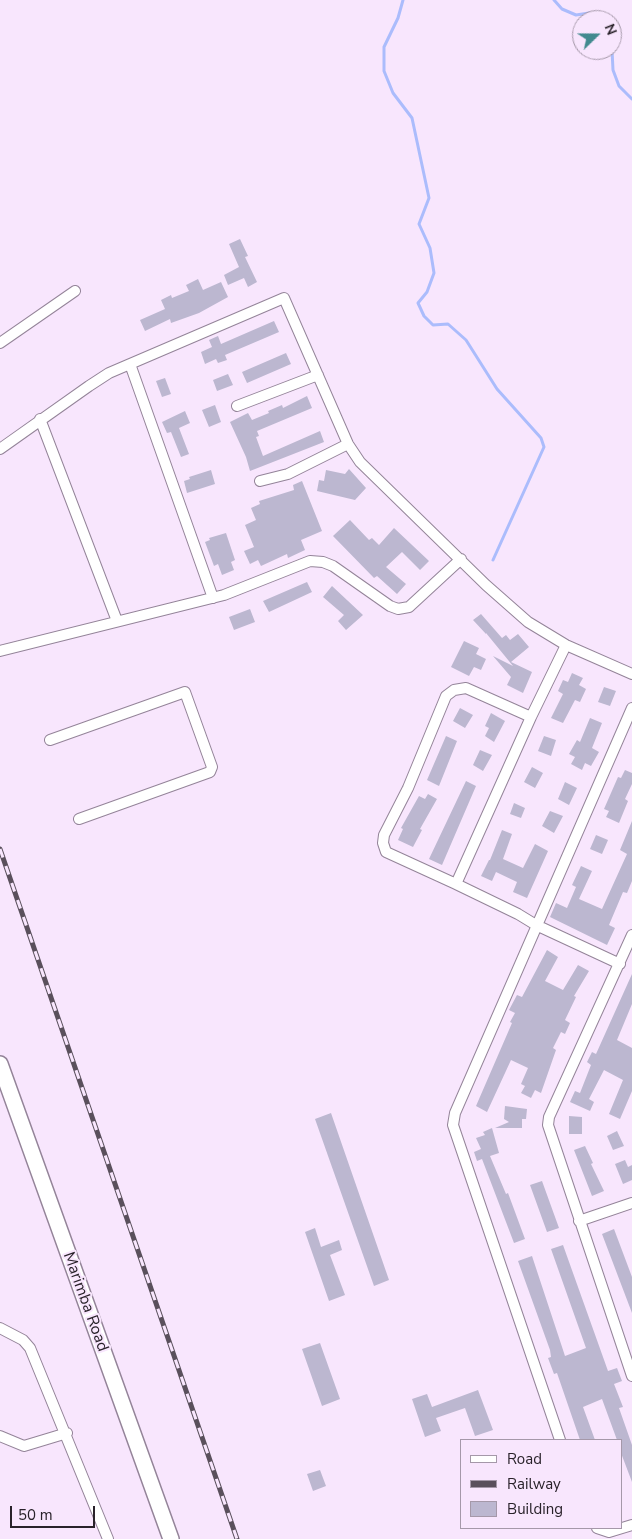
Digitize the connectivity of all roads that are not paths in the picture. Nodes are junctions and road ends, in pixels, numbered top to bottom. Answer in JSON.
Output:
{"nodes":[{"id":1,"x":75,"y":291,"type":"dead end"},
{"id":2,"x":0,"y":343,"type":"edge"},
{"id":3,"x":130,"y":364,"type":"junction"},
{"id":4,"x":318,"y":375,"type":"junction"},
{"id":5,"x":237,"y":406,"type":"dead end"},
{"id":6,"x":40,"y":418,"type":"junction"},
{"id":7,"x":348,"y":444,"type":"junction"},
{"id":8,"x":0,"y":449,"type":"edge"},
{"id":9,"x":260,"y":482,"type":"dead end"},
{"id":10,"x":461,"y":559,"type":"junction"},
{"id":11,"x":213,"y":598,"type":"junction"},
{"id":12,"x":117,"y":621,"type":"junction"},
{"id":13,"x":566,"y":645,"type":"junction"},
{"id":14,"x":0,"y":650,"type":"edge"},
{"id":15,"x":632,"y":674,"type":"edge"},
{"id":16,"x":632,"y":708,"type":"edge"},
{"id":17,"x":531,"y":717,"type":"junction"},
{"id":18,"x":50,"y":740,"type":"dead end"},
{"id":19,"x":79,"y":819,"type":"dead end"},
{"id":20,"x":456,"y":884,"type":"junction"},
{"id":21,"x":536,"y":926,"type":"junction"},
{"id":22,"x":632,"y":935,"type":"edge"},
{"id":23,"x":620,"y":964,"type":"junction"},
{"id":24,"x":0,"y":1064,"type":"edge"},
{"id":25,"x":632,"y":1203,"type":"edge"},
{"id":26,"x":579,"y":1221,"type":"junction"},
{"id":27,"x":0,"y":1328,"type":"edge"},
{"id":28,"x":632,"y":1376,"type":"edge"},
{"id":29,"x":66,"y":1433,"type":"junction"},
{"id":30,"x":0,"y":1436,"type":"edge"},
{"id":31,"x":560,"y":1439,"type":"edge"},
{"id":32,"x":599,"y":1529,"type":"edge"},
{"id":33,"x":619,"y":1529,"type":"edge"},
{"id":34,"x":108,"y":1539,"type":"edge"},
{"id":35,"x":171,"y":1539,"type":"edge"}],
"edges":[{"from":1,"to":2,"type":"street"},
{"from":3,"to":4,"type":"street"},
{"from":3,"to":6,"type":"street"},
{"from":3,"to":11,"type":"street"},
{"from":4,"to":5,"type":"street"},
{"from":4,"to":7,"type":"street"},
{"from":6,"to":8,"type":"street"},
{"from":6,"to":12,"type":"street"},
{"from":7,"to":9,"type":"street"},
{"from":7,"to":10,"type":"street"},
{"from":10,"to":11,"type":"street"},
{"from":10,"to":13,"type":"street"},
{"from":11,"to":12,"type":"street"},
{"from":12,"to":14,"type":"street"},
{"from":13,"to":15,"type":"street"},
{"from":13,"to":17,"type":"street"},
{"from":16,"to":21,"type":"street"},
{"from":17,"to":20,"type":"street"},
{"from":17,"to":20,"type":"street"},
{"from":18,"to":19,"type":"street"},
{"from":20,"to":21,"type":"street"},
{"from":21,"to":23,"type":"street"},
{"from":21,"to":31,"type":"street"},
{"from":22,"to":23,"type":"street"},
{"from":23,"to":26,"type":"street"},
{"from":24,"to":35,"type":"street","name":"Marimba Road"},
{"from":25,"to":26,"type":"street"},
{"from":26,"to":28,"type":"street"},
{"from":27,"to":29,"type":"street"},
{"from":29,"to":30,"type":"street"},
{"from":29,"to":34,"type":"street"},
{"from":32,"to":33,"type":"street"}]}
